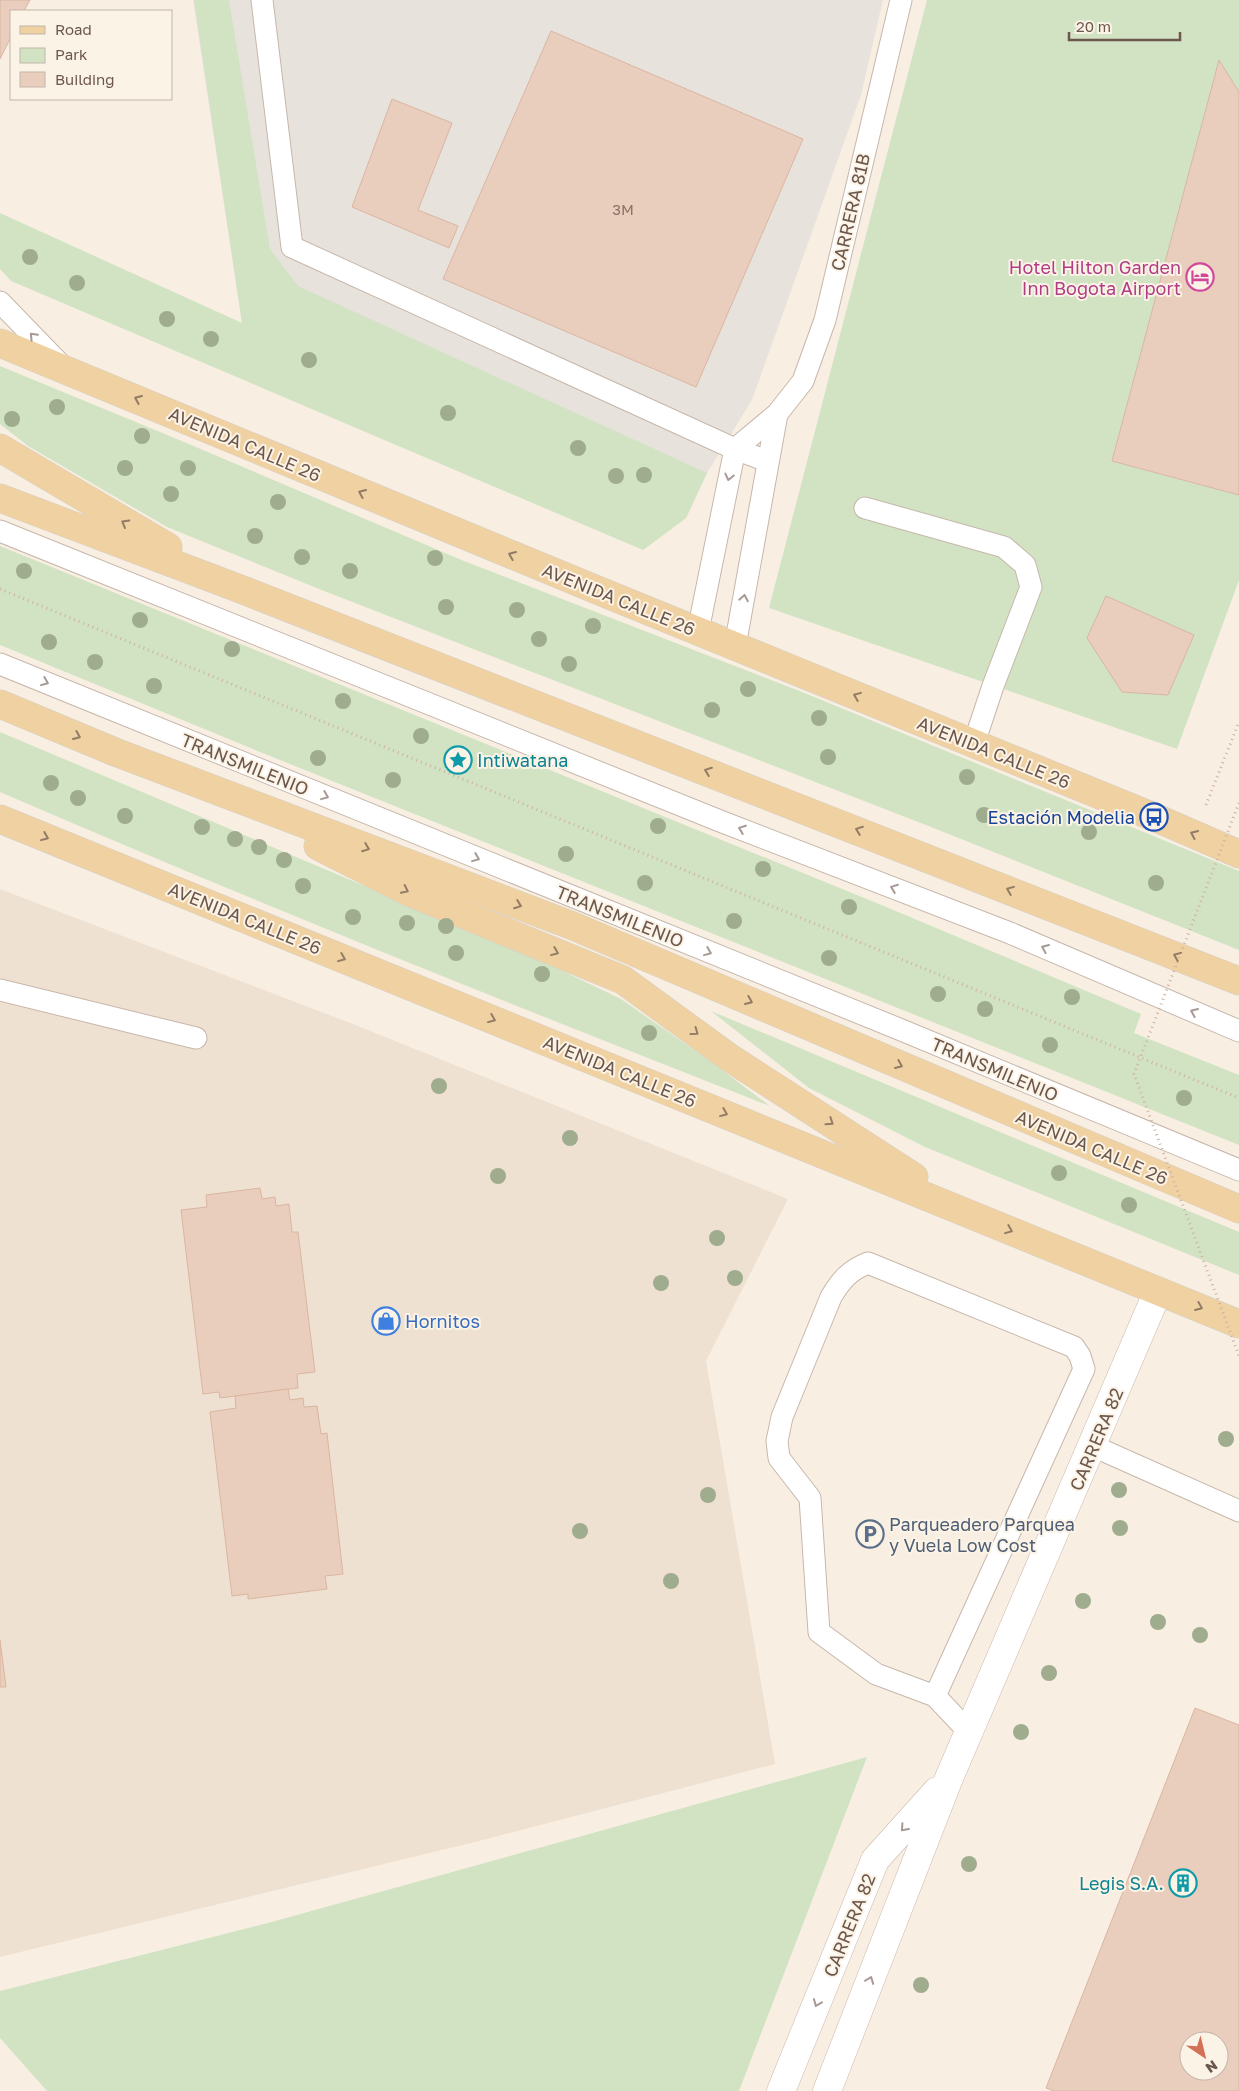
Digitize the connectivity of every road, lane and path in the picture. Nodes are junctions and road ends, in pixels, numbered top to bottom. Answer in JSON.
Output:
{"nodes":[{"id":1,"x":262,"y":0,"type":"edge"},
{"id":2,"x":901,"y":0,"type":"edge"},
{"id":3,"x":0,"y":302,"type":"edge"},
{"id":4,"x":0,"y":343,"type":"edge"},
{"id":5,"x":65,"y":369,"type":"junction"},
{"id":6,"x":778,"y":414,"type":"junction"},
{"id":7,"x":0,"y":448,"type":"edge"},
{"id":8,"x":735,"y":449,"type":"junction"},
{"id":9,"x":767,"y":461,"type":"junction"},
{"id":10,"x":0,"y":498,"type":"edge"},
{"id":11,"x":865,"y":508,"type":"dead end"},
{"id":12,"x":0,"y":531,"type":"edge"},
{"id":13,"x":0,"y":590,"type":"edge"},
{"id":14,"x":243,"y":590,"type":"junction"},
{"id":15,"x":698,"y":631,"type":"junction"},
{"id":16,"x":735,"y":646,"type":"junction"},
{"id":17,"x":0,"y":664,"type":"edge"},
{"id":18,"x":0,"y":704,"type":"edge"},
{"id":19,"x":1239,"y":722,"type":"edge"},
{"id":20,"x":974,"y":744,"type":"junction"},
{"id":21,"x":1216,"y":775,"type":"dead end"},
{"id":22,"x":190,"y":780,"type":"junction"},
{"id":23,"x":1239,"y":803,"type":"edge"},
{"id":24,"x":0,"y":818,"type":"edge"},
{"id":25,"x":1239,"y":854,"type":"edge"},
{"id":26,"x":1239,"y":981,"type":"edge"},
{"id":27,"x":0,"y":990,"type":"edge"},
{"id":28,"x":1239,"y":1031,"type":"edge"},
{"id":29,"x":196,"y":1038,"type":"dead end"},
{"id":30,"x":1239,"y":1098,"type":"edge"},
{"id":31,"x":1239,"y":1170,"type":"edge"},
{"id":32,"x":1239,"y":1209,"type":"edge"},
{"id":33,"x":964,"y":1211,"type":"junction"},
{"id":34,"x":1158,"y":1291,"type":"junction"},
{"id":35,"x":1239,"y":1324,"type":"edge"},
{"id":36,"x":1239,"y":1356,"type":"edge"},
{"id":37,"x":1093,"y":1446,"type":"junction"},
{"id":38,"x":1239,"y":1511,"type":"edge"},
{"id":39,"x":935,"y":1696,"type":"junction"},
{"id":40,"x":969,"y":1732,"type":"junction"},
{"id":41,"x":948,"y":1778,"type":"junction"},
{"id":42,"x":781,"y":2091,"type":"edge"},
{"id":43,"x":827,"y":2091,"type":"edge"}],
"edges":[{"from":1,"to":8,"type":"lane"},
{"from":2,"to":6,"type":"lane","name":"CARRERA 81B"},
{"from":5,"to":3,"type":"lane","one_way":true},
{"from":4,"to":5,"type":"main road","name":"AVENIDA CALLE 26"},
{"from":15,"to":5,"type":"main road","name":"AVENIDA CALLE 26","one_way":true},
{"from":6,"to":8,"type":"lane","name":"CARRERA 81B"},
{"from":6,"to":9,"type":"lane","name":"CARRERA 81B"},
{"from":14,"to":7,"type":"main road","one_way":true},
{"from":8,"to":9,"type":"lane"},
{"from":8,"to":15,"type":"lane","one_way":true},
{"from":16,"to":9,"type":"lane","name":"CARRERA 81B","one_way":true},
{"from":10,"to":14,"type":"main road"},
{"from":11,"to":20,"type":"lane"},
{"from":28,"to":12,"type":"lane","one_way":true},
{"from":13,"to":30,"type":"path"},
{"from":26,"to":14,"type":"main road","one_way":true},
{"from":15,"to":16,"type":"main road","name":"AVENIDA CALLE 26"},
{"from":20,"to":16,"type":"main road","name":"AVENIDA CALLE 26","one_way":true},
{"from":17,"to":31,"type":"lane","name":"TRANSMILENIO","one_way":true},
{"from":18,"to":22,"type":"main road","name":"AVENIDA CALLE 26","one_way":true},
{"from":19,"to":21,"type":"path"},
{"from":25,"to":20,"type":"main road","name":"AVENIDA CALLE 26","one_way":true},
{"from":22,"to":32,"type":"main road","name":"AVENIDA CALLE 26","one_way":true},
{"from":22,"to":33,"type":"main road","one_way":true},
{"from":23,"to":36,"type":"path","bridge":true},
{"from":24,"to":33,"type":"main road","name":"AVENIDA CALLE 26","one_way":true},
{"from":27,"to":29,"type":"lane"},
{"from":33,"to":34,"type":"main road","name":"AVENIDA CALLE 26","one_way":true},
{"from":34,"to":35,"type":"main road","name":"AVENIDA CALLE 26","one_way":true},
{"from":34,"to":37,"type":"street","name":"CARRERA 82"},
{"from":37,"to":38,"type":"lane"},
{"from":37,"to":40,"type":"street","name":"CARRERA 82"},
{"from":39,"to":39,"type":"lane"},
{"from":39,"to":40,"type":"lane"},
{"from":40,"to":41,"type":"street","name":"CARRERA 82"},
{"from":41,"to":42,"type":"street","name":"CARRERA 82","one_way":true},
{"from":43,"to":41,"type":"street","name":"CARRERA 82","one_way":true}]}
